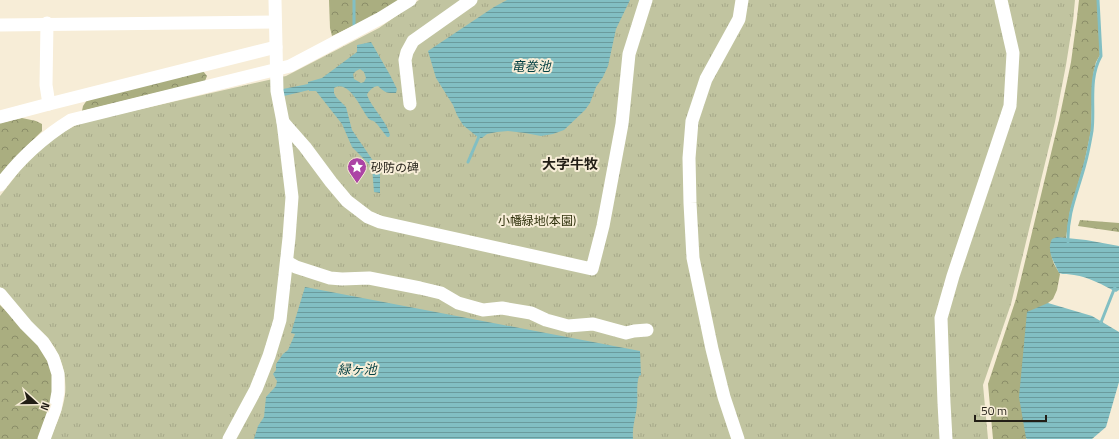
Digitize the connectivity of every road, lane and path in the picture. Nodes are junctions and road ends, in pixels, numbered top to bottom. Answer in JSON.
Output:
{"nodes":[{"id":1,"x":275,"y":0,"type":"edge"},
{"id":2,"x":410,"y":0,"type":"edge"},
{"id":3,"x":471,"y":0,"type":"edge"},
{"id":4,"x":646,"y":0,"type":"edge"},
{"id":5,"x":742,"y":0,"type":"edge"},
{"id":6,"x":1001,"y":0,"type":"edge"},
{"id":7,"x":275,"y":22,"type":"junction"},
{"id":8,"x":47,"y":24,"type":"junction"},
{"id":9,"x":0,"y":25,"type":"edge"},
{"id":10,"x":276,"y":47,"type":"junction"},
{"id":11,"x":50,"y":104,"type":"junction"},
{"id":12,"x":410,"y":104,"type":"dead end"},
{"id":13,"x":0,"y":117,"type":"edge"},
{"id":14,"x":283,"y":122,"type":"junction"},
{"id":15,"x":0,"y":186,"type":"edge"},
{"id":16,"x":287,"y":262,"type":"junction"},
{"id":17,"x":0,"y":294,"type":"edge"},
{"id":18,"x":647,"y":330,"type":"dead end"},
{"id":19,"x":44,"y":439,"type":"edge"},
{"id":20,"x":229,"y":439,"type":"edge"},
{"id":21,"x":738,"y":439,"type":"edge"},
{"id":22,"x":946,"y":439,"type":"edge"}],
"edges":[{"from":1,"to":7,"type":"street"},
{"from":2,"to":15,"type":"street"},
{"from":3,"to":12,"type":"street"},
{"from":4,"to":14,"type":"street"},
{"from":5,"to":21,"type":"street"},
{"from":6,"to":22,"type":"street"},
{"from":7,"to":8,"type":"street"},
{"from":7,"to":10,"type":"street"},
{"from":8,"to":9,"type":"street"},
{"from":8,"to":11,"type":"street"},
{"from":10,"to":11,"type":"street"},
{"from":10,"to":14,"type":"street"},
{"from":11,"to":13,"type":"street"},
{"from":14,"to":16,"type":"street"},
{"from":16,"to":18,"type":"street"},
{"from":16,"to":20,"type":"street"},
{"from":17,"to":19,"type":"street"}]}
